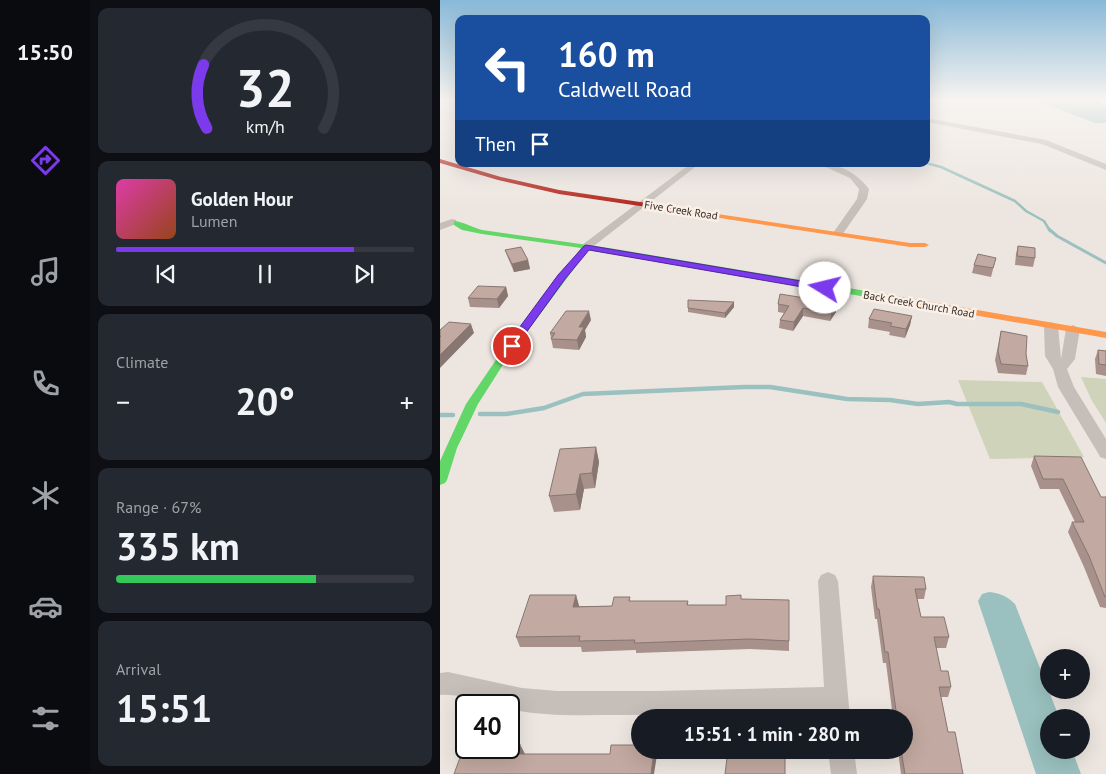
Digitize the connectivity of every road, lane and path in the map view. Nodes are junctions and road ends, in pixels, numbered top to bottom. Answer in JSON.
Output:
{"nodes":[{"id":1,"x":1006,"y":135,"type":"edge"},
{"id":2,"x":440,"y":161,"type":"edge"},
{"id":3,"x":455,"y":165,"type":"edge"},
{"id":4,"x":461,"y":167,"type":"edge"},
{"id":5,"x":691,"y":167,"type":"edge"},
{"id":6,"x":830,"y":167,"type":"edge"},
{"id":7,"x":1106,"y":167,"type":"edge"},
{"id":8,"x":643,"y":204,"type":"junction"},
{"id":9,"x":440,"y":219,"type":"edge"},
{"id":10,"x":455,"y":223,"type":"junction"},
{"id":11,"x":440,"y":227,"type":"edge"},
{"id":12,"x":838,"y":233,"type":"junction"},
{"id":13,"x":925,"y":245,"type":"dead end"},
{"id":14,"x":586,"y":247,"type":"junction"},
{"id":15,"x":1051,"y":326,"type":"junction"},
{"id":16,"x":1073,"y":329,"type":"junction"},
{"id":17,"x":1106,"y":335,"type":"edge"},
{"id":18,"x":1060,"y":370,"type":"junction"},
{"id":19,"x":1106,"y":454,"type":"edge"},
{"id":20,"x":440,"y":480,"type":"edge"},
{"id":21,"x":828,"y":580,"type":"dead end"},
{"id":22,"x":440,"y":684,"type":"edge"},
{"id":23,"x":837,"y":708,"type":"edge"},
{"id":24,"x":842,"y":759,"type":"edge"},
{"id":25,"x":844,"y":774,"type":"edge"}],
"edges":[{"from":1,"to":7,"type":"street"},
{"from":2,"to":3,"type":"street","name":"Five Creek Road"},
{"from":4,"to":8,"type":"street","name":"Five Creek Road"},
{"from":5,"to":8,"type":"street"},
{"from":6,"to":12,"type":"street"},
{"from":8,"to":12,"type":"street","name":"Five Creek Road"},
{"from":8,"to":14,"type":"street"},
{"from":9,"to":10,"type":"street","name":"Back Creek Church Road"},
{"from":10,"to":11,"type":"street"},
{"from":10,"to":14,"type":"street","name":"Back Creek Church Road"},
{"from":12,"to":13,"type":"street","name":"Five Creek Road"},
{"from":14,"to":15,"type":"street","name":"Back Creek Church Road"},
{"from":14,"to":20,"type":"street"},
{"from":15,"to":16,"type":"street","name":"Back Creek Church Road"},
{"from":15,"to":18,"type":"street"},
{"from":16,"to":17,"type":"street","name":"Back Creek Church Road"},
{"from":16,"to":18,"type":"street"},
{"from":18,"to":19,"type":"street"},
{"from":21,"to":23,"type":"street"},
{"from":22,"to":23,"type":"street"},
{"from":24,"to":25,"type":"street"}]}
